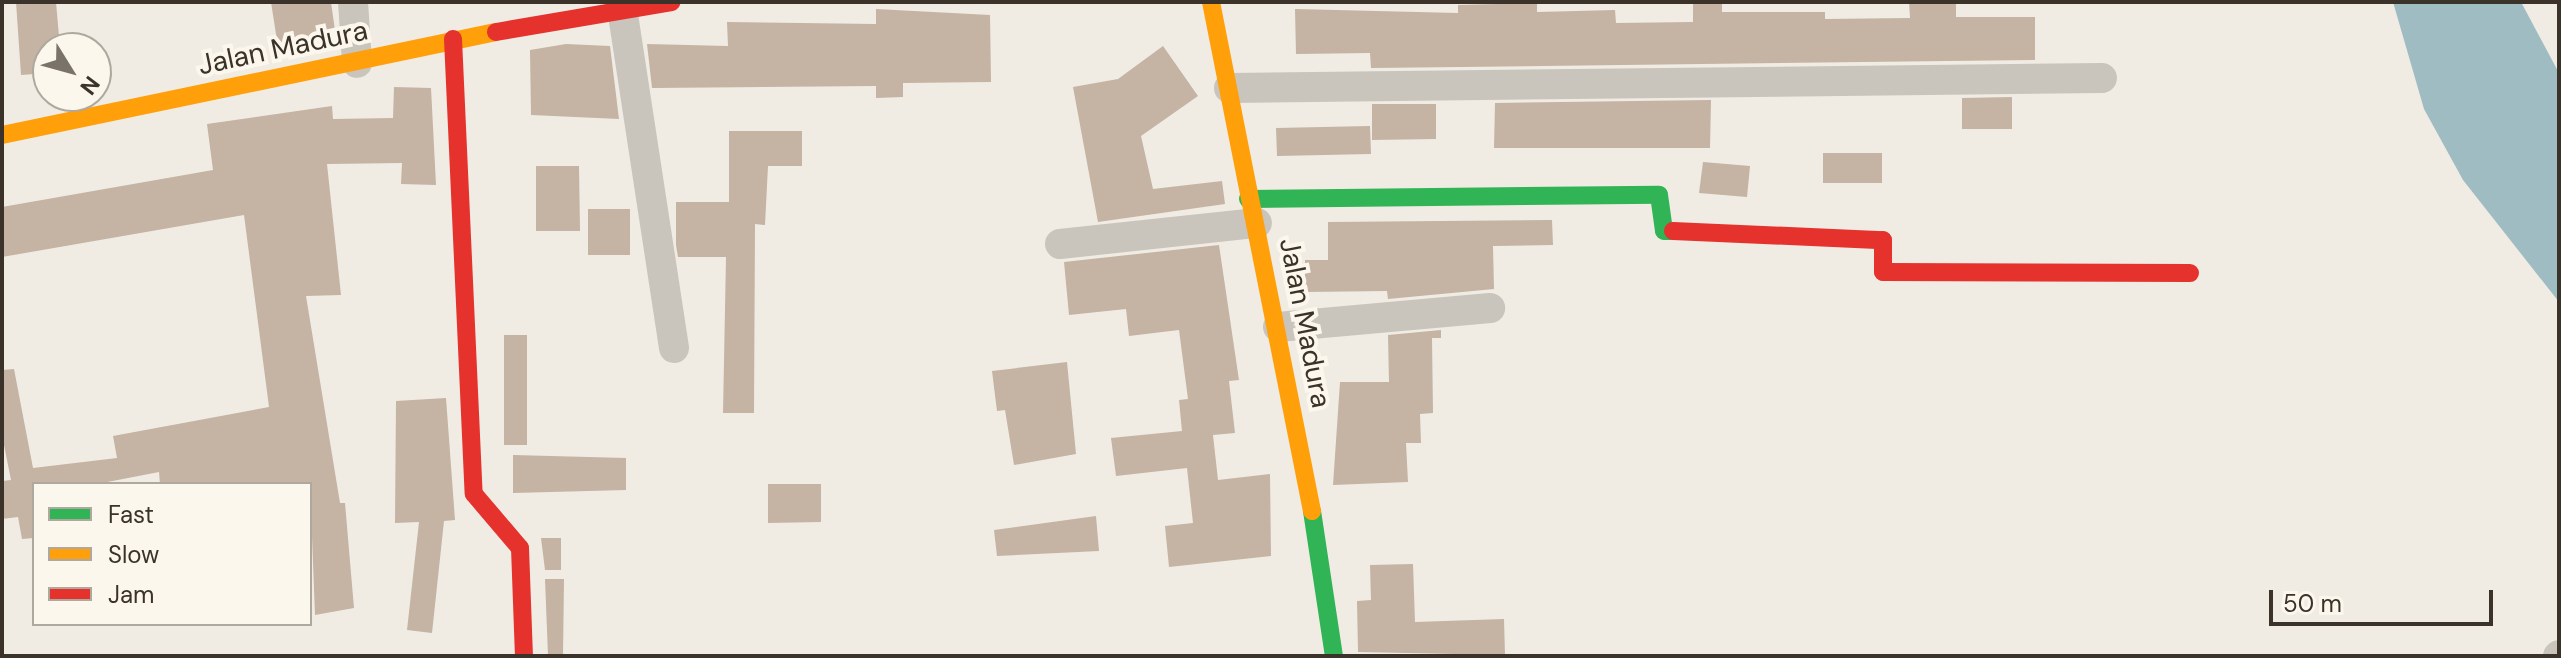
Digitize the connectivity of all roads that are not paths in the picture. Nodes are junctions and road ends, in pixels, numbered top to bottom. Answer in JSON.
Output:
{"nodes":[{"id":1,"x":353,"y":2,"type":"edge"},
{"id":2,"x":664,"y":2,"type":"edge"},
{"id":3,"x":1211,"y":2,"type":"edge"},
{"id":4,"x":622,"y":8,"type":"junction"},
{"id":5,"x":453,"y":39,"type":"junction"},
{"id":6,"x":357,"y":63,"type":"junction"},
{"id":7,"x":2102,"y":78,"type":"dead end"},
{"id":8,"x":1229,"y":88,"type":"junction"},
{"id":9,"x":2,"y":129,"type":"edge"},
{"id":10,"x":2,"y":135,"type":"edge"},
{"id":11,"x":1253,"y":211,"type":"junction"},
{"id":12,"x":1060,"y":244,"type":"dead end"},
{"id":13,"x":2190,"y":273,"type":"dead end"},
{"id":14,"x":1490,"y":308,"type":"dead end"},
{"id":15,"x":1278,"y":327,"type":"junction"},
{"id":16,"x":674,"y":348,"type":"dead end"},
{"id":17,"x":524,"y":656,"type":"edge"},
{"id":18,"x":1334,"y":656,"type":"edge"}],
"edges":[{"from":1,"to":6,"type":"street"},
{"from":2,"to":4,"type":"street","name":"Jalan Madura"},
{"from":3,"to":8,"type":"street","name":"Jalan Madura"},
{"from":4,"to":5,"type":"street","name":"Jalan Madura"},
{"from":4,"to":16,"type":"street"},
{"from":5,"to":6,"type":"street","name":"Jalan Madura"},
{"from":5,"to":17,"type":"street"},
{"from":6,"to":10,"type":"street","name":"Jalan Madura"},
{"from":7,"to":8,"type":"street"},
{"from":8,"to":11,"type":"street","name":"Jalan Madura"},
{"from":9,"to":10,"type":"street"},
{"from":11,"to":12,"type":"street"},
{"from":11,"to":13,"type":"street"},
{"from":11,"to":15,"type":"street","name":"Jalan Madura"},
{"from":14,"to":15,"type":"street"},
{"from":15,"to":18,"type":"street","name":"Jalan Madura"}]}
